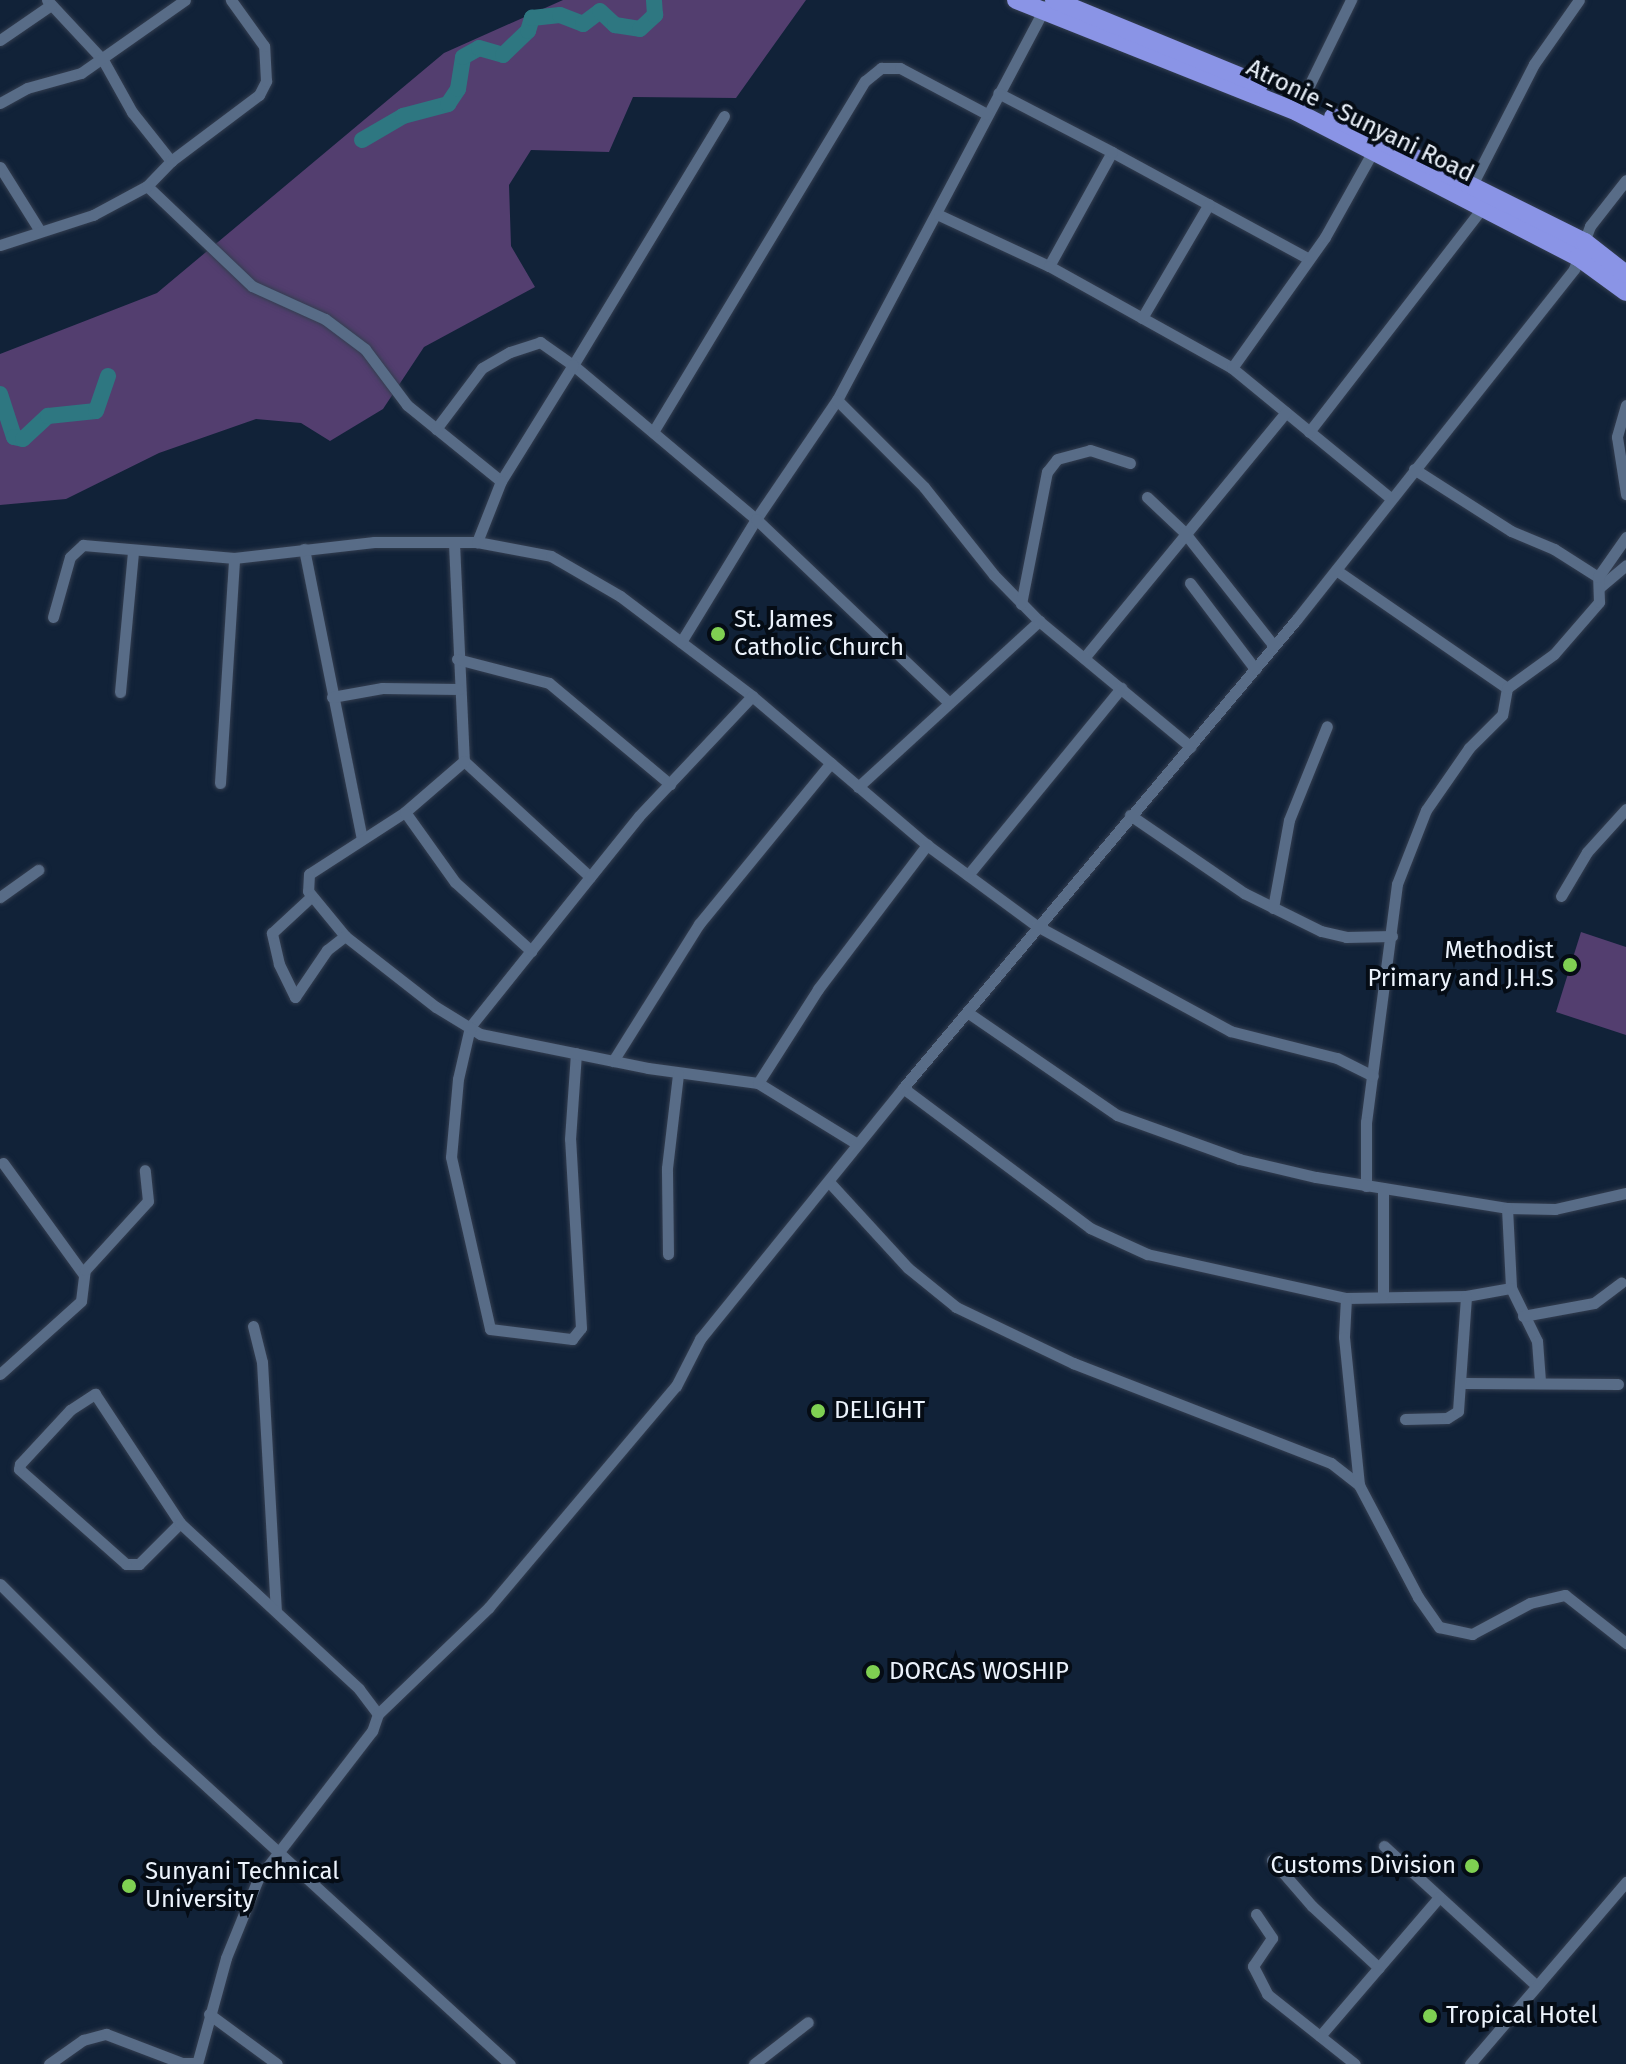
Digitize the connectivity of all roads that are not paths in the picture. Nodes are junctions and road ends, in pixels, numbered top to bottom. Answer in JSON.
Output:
{"nodes":[{"id":1,"x":185,"y":0,"type":"edge"},
{"id":2,"x":231,"y":0,"type":"edge"},
{"id":3,"x":1016,"y":0,"type":"edge"},
{"id":4,"x":1351,"y":0,"type":"edge"},
{"id":5,"x":1579,"y":0,"type":"edge"},
{"id":6,"x":49,"y":2,"type":"edge"},
{"id":7,"x":1049,"y":4,"type":"edge"},
{"id":8,"x":0,"y":40,"type":"edge"},
{"id":9,"x":103,"y":60,"type":"junction"},
{"id":10,"x":998,"y":93,"type":"junction"},
{"id":11,"x":1301,"y":102,"type":"junction"},
{"id":12,"x":0,"y":103,"type":"edge"},
{"id":13,"x":987,"y":114,"type":"junction"},
{"id":14,"x":724,"y":116,"type":"dead end"},
{"id":15,"x":1373,"y":151,"type":"junction"},
{"id":16,"x":1112,"y":152,"type":"junction"},
{"id":17,"x":171,"y":161,"type":"junction"},
{"id":18,"x":0,"y":167,"type":"edge"},
{"id":19,"x":1626,"y":180,"type":"edge"},
{"id":20,"x":147,"y":186,"type":"junction"},
{"id":21,"x":1471,"y":187,"type":"junction"},
{"id":22,"x":1209,"y":204,"type":"junction"},
{"id":23,"x":1483,"y":207,"type":"junction"},
{"id":24,"x":939,"y":215,"type":"junction"},
{"id":25,"x":40,"y":231,"type":"junction"},
{"id":26,"x":0,"y":245,"type":"edge"},
{"id":27,"x":1582,"y":249,"type":"junction"},
{"id":28,"x":1309,"y":259,"type":"junction"},
{"id":29,"x":1049,"y":266,"type":"junction"},
{"id":30,"x":1626,"y":274,"type":"edge"},
{"id":31,"x":1626,"y":292,"type":"edge"},
{"id":32,"x":1142,"y":318,"type":"junction"},
{"id":33,"x":573,"y":365,"type":"junction"},
{"id":34,"x":1232,"y":368,"type":"junction"},
{"id":35,"x":837,"y":400,"type":"junction"},
{"id":36,"x":1626,"y":405,"type":"edge"},
{"id":37,"x":1286,"y":412,"type":"junction"},
{"id":38,"x":436,"y":429,"type":"junction"},
{"id":39,"x":653,"y":432,"type":"junction"},
{"id":40,"x":1309,"y":432,"type":"junction"},
{"id":41,"x":1130,"y":463,"type":"dead end"},
{"id":42,"x":1414,"y":469,"type":"junction"},
{"id":43,"x":501,"y":481,"type":"junction"},
{"id":44,"x":1626,"y":494,"type":"edge"},
{"id":45,"x":1147,"y":497,"type":"dead end"},
{"id":46,"x":1390,"y":498,"type":"junction"},
{"id":47,"x":756,"y":519,"type":"junction"},
{"id":48,"x":1184,"y":532,"type":"junction"},
{"id":49,"x":1626,"y":537,"type":"edge"},
{"id":50,"x":477,"y":542,"type":"junction"},
{"id":51,"x":454,"y":543,"type":"junction"},
{"id":52,"x":304,"y":549,"type":"junction"},
{"id":53,"x":133,"y":551,"type":"junction"},
{"id":54,"x":234,"y":558,"type":"junction"},
{"id":55,"x":1626,"y":565,"type":"edge"},
{"id":56,"x":1336,"y":570,"type":"junction"},
{"id":57,"x":1599,"y":582,"type":"junction"},
{"id":58,"x":1190,"y":583,"type":"dead end"},
{"id":59,"x":1021,"y":604,"type":"junction"},
{"id":60,"x":53,"y":617,"type":"dead end"},
{"id":61,"x":1039,"y":621,"type":"junction"},
{"id":62,"x":681,"y":642,"type":"junction"},
{"id":63,"x":1274,"y":646,"type":"junction"},
{"id":64,"x":1084,"y":658,"type":"junction"},
{"id":65,"x":457,"y":659,"type":"junction"},
{"id":66,"x":1255,"y":669,"type":"junction"},
{"id":67,"x":1121,"y":688,"type":"junction"},
{"id":68,"x":1507,"y":688,"type":"junction"},
{"id":69,"x":459,"y":689,"type":"junction"},
{"id":70,"x":120,"y":692,"type":"dead end"},
{"id":71,"x":752,"y":696,"type":"junction"},
{"id":72,"x":332,"y":697,"type":"junction"},
{"id":73,"x":947,"y":701,"type":"junction"},
{"id":74,"x":1327,"y":726,"type":"dead end"},
{"id":75,"x":1191,"y":747,"type":"junction"},
{"id":76,"x":464,"y":761,"type":"junction"},
{"id":77,"x":831,"y":763,"type":"junction"},
{"id":78,"x":220,"y":783,"type":"dead end"},
{"id":79,"x":670,"y":784,"type":"junction"},
{"id":80,"x":858,"y":787,"type":"junction"},
{"id":81,"x":1626,"y":809,"type":"edge"},
{"id":82,"x":405,"y":812,"type":"junction"},
{"id":83,"x":1130,"y":815,"type":"junction"},
{"id":84,"x":362,"y":838,"type":"junction"},
{"id":85,"x":927,"y":845,"type":"junction"},
{"id":86,"x":38,"y":870,"type":"dead end"},
{"id":87,"x":968,"y":875,"type":"junction"},
{"id":88,"x":590,"y":877,"type":"junction"},
{"id":89,"x":312,"y":896,"type":"junction"},
{"id":90,"x":1561,"y":896,"type":"dead end"},
{"id":91,"x":0,"y":897,"type":"edge"},
{"id":92,"x":1273,"y":908,"type":"junction"},
{"id":93,"x":1037,"y":926,"type":"junction"},
{"id":94,"x":345,"y":936,"type":"junction"},
{"id":95,"x":1392,"y":936,"type":"junction"},
{"id":96,"x":531,"y":951,"type":"junction"},
{"id":97,"x":967,"y":1012,"type":"junction"},
{"id":98,"x":470,"y":1027,"type":"junction"},
{"id":99,"x":576,"y":1053,"type":"junction"},
{"id":100,"x":613,"y":1061,"type":"junction"},
{"id":101,"x":678,"y":1074,"type":"junction"},
{"id":102,"x":1373,"y":1076,"type":"junction"},
{"id":103,"x":758,"y":1083,"type":"junction"},
{"id":104,"x":903,"y":1088,"type":"junction"},
{"id":105,"x":857,"y":1144,"type":"junction"},
{"id":106,"x":3,"y":1163,"type":"dead end"},
{"id":107,"x":145,"y":1170,"type":"dead end"},
{"id":108,"x":830,"y":1183,"type":"junction"},
{"id":109,"x":1366,"y":1186,"type":"junction"},
{"id":110,"x":1383,"y":1188,"type":"junction"},
{"id":111,"x":1626,"y":1193,"type":"edge"},
{"id":112,"x":1507,"y":1208,"type":"junction"},
{"id":113,"x":668,"y":1254,"type":"dead end"},
{"id":114,"x":84,"y":1275,"type":"junction"},
{"id":115,"x":1621,"y":1283,"type":"dead end"},
{"id":116,"x":1511,"y":1288,"type":"junction"},
{"id":117,"x":1383,"y":1295,"type":"junction"},
{"id":118,"x":1466,"y":1296,"type":"junction"},
{"id":119,"x":1346,"y":1298,"type":"junction"},
{"id":120,"x":1523,"y":1316,"type":"junction"},
{"id":121,"x":253,"y":1326,"type":"dead end"},
{"id":122,"x":0,"y":1374,"type":"edge"},
{"id":123,"x":1540,"y":1381,"type":"junction"},
{"id":124,"x":1464,"y":1383,"type":"junction"},
{"id":125,"x":1618,"y":1384,"type":"dead end"},
{"id":126,"x":1405,"y":1419,"type":"dead end"},
{"id":127,"x":1359,"y":1485,"type":"junction"},
{"id":128,"x":180,"y":1523,"type":"junction"},
{"id":129,"x":0,"y":1584,"type":"edge"},
{"id":130,"x":276,"y":1611,"type":"junction"},
{"id":131,"x":1626,"y":1643,"type":"edge"},
{"id":132,"x":378,"y":1714,"type":"junction"},
{"id":133,"x":1384,"y":1846,"type":"dead end"},
{"id":134,"x":279,"y":1849,"type":"junction"},
{"id":135,"x":1272,"y":1860,"type":"dead end"},
{"id":136,"x":1626,"y":1882,"type":"edge"},
{"id":137,"x":1439,"y":1897,"type":"junction"},
{"id":138,"x":1256,"y":1914,"type":"dead end"},
{"id":139,"x":1379,"y":1968,"type":"junction"},
{"id":140,"x":1537,"y":1986,"type":"junction"},
{"id":141,"x":209,"y":2014,"type":"junction"},
{"id":142,"x":808,"y":2022,"type":"dead end"},
{"id":143,"x":1320,"y":2036,"type":"junction"},
{"id":144,"x":197,"y":2063,"type":"edge"},
{"id":145,"x":1350,"y":2063,"type":"edge"},
{"id":146,"x":49,"y":2064,"type":"edge"},
{"id":147,"x":277,"y":2064,"type":"edge"},
{"id":148,"x":510,"y":2064,"type":"edge"},
{"id":149,"x":754,"y":2064,"type":"edge"},
{"id":150,"x":1470,"y":2064,"type":"edge"}],
"edges":[{"from":1,"to":9,"type":"street"},
{"from":2,"to":17,"type":"street"},
{"from":3,"to":7,"type":"highway","name":"Atronie - Sunyani Road"},
{"from":4,"to":11,"type":"street"},
{"from":5,"to":21,"type":"street"},
{"from":6,"to":8,"type":"street"},
{"from":6,"to":9,"type":"street"},
{"from":7,"to":10,"type":"street"},
{"from":7,"to":11,"type":"highway"},
{"from":7,"to":15,"type":"highway","name":"Atronie - Sunyani Road"},
{"from":9,"to":12,"type":"street"},
{"from":9,"to":17,"type":"street"},
{"from":10,"to":13,"type":"street"},
{"from":10,"to":16,"type":"street"},
{"from":11,"to":21,"type":"highway"},
{"from":13,"to":24,"type":"street"},
{"from":13,"to":39,"type":"street"},
{"from":14,"to":33,"type":"street"},
{"from":15,"to":23,"type":"highway","name":"Atronie - Sunyani Road"},
{"from":15,"to":28,"type":"street"},
{"from":16,"to":22,"type":"street"},
{"from":16,"to":29,"type":"street"},
{"from":17,"to":20,"type":"street"},
{"from":18,"to":25,"type":"street"},
{"from":19,"to":27,"type":"street"},
{"from":20,"to":25,"type":"street"},
{"from":20,"to":38,"type":"street"},
{"from":21,"to":27,"type":"highway"},
{"from":22,"to":28,"type":"street"},
{"from":22,"to":32,"type":"street"},
{"from":23,"to":27,"type":"highway","name":"Atronie - Sunyani Road"},
{"from":23,"to":40,"type":"street"},
{"from":24,"to":29,"type":"street"},
{"from":24,"to":35,"type":"street"},
{"from":25,"to":26,"type":"street"},
{"from":27,"to":30,"type":"highway"},
{"from":27,"to":31,"type":"highway","name":"Atronie - Sunyani Road"},
{"from":27,"to":42,"type":"street"},
{"from":28,"to":34,"type":"street"},
{"from":29,"to":32,"type":"street"},
{"from":32,"to":34,"type":"street"},
{"from":33,"to":38,"type":"street"},
{"from":33,"to":39,"type":"street"},
{"from":33,"to":43,"type":"street"},
{"from":34,"to":37,"type":"street"},
{"from":35,"to":47,"type":"street"},
{"from":35,"to":59,"type":"street"},
{"from":36,"to":44,"type":"street"},
{"from":37,"to":40,"type":"street"},
{"from":37,"to":48,"type":"street"},
{"from":38,"to":43,"type":"street"},
{"from":39,"to":47,"type":"street"},
{"from":40,"to":46,"type":"street"},
{"from":41,"to":59,"type":"street"},
{"from":42,"to":46,"type":"street"},
{"from":42,"to":57,"type":"street"},
{"from":43,"to":50,"type":"street"},
{"from":45,"to":48,"type":"street"},
{"from":46,"to":56,"type":"street"},
{"from":47,"to":62,"type":"street"},
{"from":47,"to":73,"type":"street"},
{"from":48,"to":63,"type":"street"},
{"from":48,"to":64,"type":"street"},
{"from":49,"to":57,"type":"street"},
{"from":50,"to":51,"type":"street"},
{"from":50,"to":62,"type":"street"},
{"from":51,"to":52,"type":"street"},
{"from":51,"to":65,"type":"street"},
{"from":52,"to":54,"type":"street"},
{"from":52,"to":72,"type":"street"},
{"from":53,"to":54,"type":"street"},
{"from":53,"to":60,"type":"street"},
{"from":53,"to":70,"type":"street"},
{"from":54,"to":78,"type":"street"},
{"from":55,"to":57,"type":"street"},
{"from":56,"to":63,"type":"street"},
{"from":56,"to":68,"type":"street"},
{"from":57,"to":68,"type":"street"},
{"from":58,"to":66,"type":"street"},
{"from":59,"to":61,"type":"street"},
{"from":61,"to":64,"type":"street"},
{"from":61,"to":73,"type":"street"},
{"from":62,"to":71,"type":"street"},
{"from":63,"to":66,"type":"street"},
{"from":64,"to":67,"type":"street"},
{"from":65,"to":69,"type":"street"},
{"from":65,"to":79,"type":"street"},
{"from":66,"to":75,"type":"street"},
{"from":67,"to":75,"type":"street"},
{"from":67,"to":87,"type":"street"},
{"from":68,"to":95,"type":"street"},
{"from":69,"to":72,"type":"street"},
{"from":69,"to":76,"type":"street"},
{"from":71,"to":77,"type":"street"},
{"from":71,"to":79,"type":"street"},
{"from":72,"to":84,"type":"street"},
{"from":73,"to":80,"type":"street"},
{"from":74,"to":92,"type":"street"},
{"from":75,"to":83,"type":"street"},
{"from":76,"to":82,"type":"street"},
{"from":76,"to":88,"type":"street"},
{"from":77,"to":80,"type":"street"},
{"from":77,"to":100,"type":"street"},
{"from":79,"to":88,"type":"street"},
{"from":80,"to":85,"type":"street"},
{"from":81,"to":90,"type":"street"},
{"from":82,"to":84,"type":"street"},
{"from":82,"to":96,"type":"street"},
{"from":83,"to":92,"type":"street"},
{"from":83,"to":93,"type":"street"},
{"from":84,"to":89,"type":"street"},
{"from":85,"to":87,"type":"street"},
{"from":85,"to":103,"type":"street"},
{"from":86,"to":91,"type":"street"},
{"from":87,"to":93,"type":"street"},
{"from":88,"to":96,"type":"street"},
{"from":89,"to":94,"type":"street"},
{"from":89,"to":94,"type":"street"},
{"from":92,"to":95,"type":"street"},
{"from":93,"to":97,"type":"street"},
{"from":93,"to":102,"type":"street"},
{"from":94,"to":98,"type":"street"},
{"from":95,"to":102,"type":"street"},
{"from":96,"to":98,"type":"street"},
{"from":97,"to":104,"type":"street"},
{"from":97,"to":109,"type":"street"},
{"from":98,"to":99,"type":"street"},
{"from":98,"to":99,"type":"street"},
{"from":99,"to":100,"type":"street"},
{"from":100,"to":101,"type":"street"},
{"from":101,"to":103,"type":"street"},
{"from":101,"to":113,"type":"street"},
{"from":102,"to":109,"type":"street"},
{"from":103,"to":105,"type":"street"},
{"from":104,"to":105,"type":"street"},
{"from":104,"to":119,"type":"street"},
{"from":105,"to":108,"type":"street"},
{"from":106,"to":114,"type":"street"},
{"from":107,"to":114,"type":"street"},
{"from":108,"to":127,"type":"street"},
{"from":108,"to":132,"type":"street"},
{"from":109,"to":110,"type":"street"},
{"from":110,"to":112,"type":"street"},
{"from":110,"to":117,"type":"street"},
{"from":111,"to":112,"type":"street"},
{"from":112,"to":116,"type":"street"},
{"from":114,"to":122,"type":"street"},
{"from":115,"to":120,"type":"street"},
{"from":116,"to":118,"type":"street"},
{"from":116,"to":120,"type":"street"},
{"from":117,"to":118,"type":"street"},
{"from":117,"to":119,"type":"street"},
{"from":118,"to":124,"type":"street"},
{"from":119,"to":127,"type":"street"},
{"from":120,"to":123,"type":"street"},
{"from":121,"to":130,"type":"street"},
{"from":123,"to":124,"type":"street"},
{"from":123,"to":125,"type":"street"},
{"from":124,"to":126,"type":"street"},
{"from":127,"to":131,"type":"street"},
{"from":128,"to":128,"type":"street"},
{"from":128,"to":130,"type":"street"},
{"from":129,"to":134,"type":"street"},
{"from":130,"to":132,"type":"street"},
{"from":132,"to":134,"type":"street"},
{"from":133,"to":137,"type":"street"},
{"from":134,"to":141,"type":"street"},
{"from":134,"to":148,"type":"street"},
{"from":135,"to":139,"type":"street"},
{"from":136,"to":140,"type":"street"},
{"from":137,"to":139,"type":"street"},
{"from":137,"to":140,"type":"street"},
{"from":138,"to":143,"type":"street"},
{"from":139,"to":143,"type":"street"},
{"from":140,"to":150,"type":"street"},
{"from":141,"to":144,"type":"street"},
{"from":141,"to":147,"type":"street"},
{"from":142,"to":149,"type":"street"},
{"from":143,"to":145,"type":"street"},
{"from":144,"to":146,"type":"street"}]}
